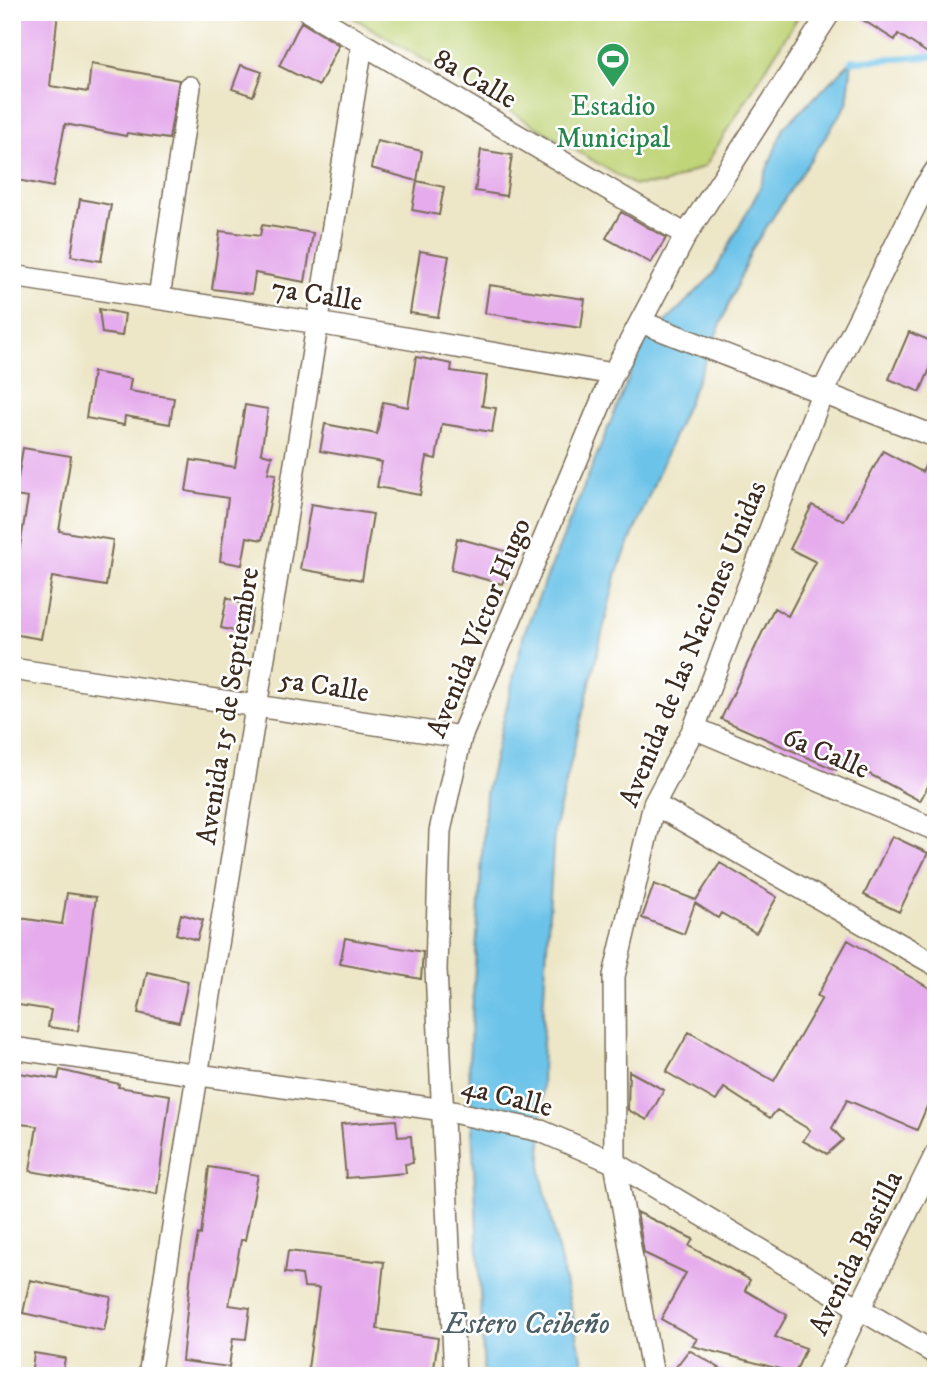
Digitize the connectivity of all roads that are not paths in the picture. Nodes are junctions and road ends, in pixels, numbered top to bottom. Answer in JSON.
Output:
{"nodes":[{"id":1,"x":309,"y":12,"type":"edge"},
{"id":2,"x":830,"y":12,"type":"edge"},
{"id":3,"x":362,"y":45,"type":"junction"},
{"id":4,"x":190,"y":86,"type":"dead end"},
{"id":5,"x":936,"y":170,"type":"edge"},
{"id":6,"x":686,"y":235,"type":"junction"},
{"id":7,"x":12,"y":276,"type":"edge"},
{"id":8,"x":159,"y":298,"type":"junction"},
{"id":9,"x":641,"y":322,"type":"junction"},
{"id":10,"x":318,"y":323,"type":"junction"},
{"id":11,"x":612,"y":374,"type":"junction"},
{"id":12,"x":823,"y":391,"type":"junction"},
{"id":13,"x":936,"y":437,"type":"edge"},
{"id":14,"x":12,"y":669,"type":"edge"},
{"id":15,"x":257,"y":704,"type":"junction"},
{"id":16,"x":694,"y":728,"type":"junction"},
{"id":17,"x":461,"y":737,"type":"junction"},
{"id":18,"x":654,"y":804,"type":"junction"},
{"id":19,"x":936,"y":830,"type":"edge"},
{"id":20,"x":936,"y":965,"type":"edge"},
{"id":21,"x":12,"y":1048,"type":"edge"},
{"id":22,"x":197,"y":1074,"type":"junction"},
{"id":23,"x":443,"y":1110,"type":"junction"},
{"id":24,"x":936,"y":1154,"type":"edge"},
{"id":25,"x":615,"y":1163,"type":"junction"},
{"id":26,"x":860,"y":1308,"type":"junction"},
{"id":27,"x":936,"y":1354,"type":"edge"},
{"id":28,"x":149,"y":1376,"type":"edge"},
{"id":29,"x":455,"y":1376,"type":"edge"},
{"id":30,"x":653,"y":1376,"type":"edge"},
{"id":31,"x":826,"y":1376,"type":"edge"}],
"edges":[{"from":1,"to":3,"type":"street","name":"8a Calle"},
{"from":2,"to":6,"type":"street","name":"Avenida Víctor Hugo"},
{"from":3,"to":6,"type":"street","name":"8a Calle"},
{"from":3,"to":10,"type":"street","name":"Avenida 15 de Septiembre"},
{"from":4,"to":8,"type":"street"},
{"from":5,"to":12,"type":"street","name":"Avenida de las Naciones Unidas"},
{"from":6,"to":9,"type":"street","name":"Avenida Víctor Hugo"},
{"from":7,"to":8,"type":"street","name":"7a Calle"},
{"from":8,"to":10,"type":"street","name":"7a Calle"},
{"from":9,"to":11,"type":"street","name":"Avenida Víctor Hugo"},
{"from":9,"to":12,"type":"street"},
{"from":10,"to":11,"type":"street","name":"7a Calle"},
{"from":10,"to":15,"type":"street","name":"Avenida 15 de Septiembre"},
{"from":11,"to":17,"type":"street","name":"Avenida Víctor Hugo"},
{"from":12,"to":13,"type":"street"},
{"from":12,"to":16,"type":"street","name":"Avenida de las Naciones Unidas"},
{"from":14,"to":15,"type":"street","name":"5a Calle"},
{"from":15,"to":17,"type":"street","name":"5a Calle"},
{"from":15,"to":22,"type":"street","name":"Avenida 15 de Septiembre"},
{"from":16,"to":18,"type":"street","name":"Avenida de las Naciones Unidas"},
{"from":16,"to":19,"type":"street","name":"6a Calle"},
{"from":17,"to":23,"type":"street","name":"Avenida Víctor Hugo"},
{"from":18,"to":20,"type":"street"},
{"from":18,"to":25,"type":"street","name":"Avenida de las Naciones Unidas"},
{"from":21,"to":22,"type":"street","name":"4a Calle"},
{"from":22,"to":23,"type":"street","name":"4a Calle"},
{"from":22,"to":28,"type":"street","name":"Avenida 15 de Septiembre"},
{"from":23,"to":25,"type":"street","name":"4a Calle"},
{"from":23,"to":29,"type":"street","name":"Avenida Víctor Hugo"},
{"from":24,"to":26,"type":"street","name":"Avenida Bastilla"},
{"from":25,"to":26,"type":"street","name":"4a Calle"},
{"from":25,"to":30,"type":"street","name":"Avenida de las Naciones Unidas"},
{"from":26,"to":27,"type":"street","name":"4a Calle"},
{"from":26,"to":31,"type":"street","name":"Avenida Bastilla"}]}
